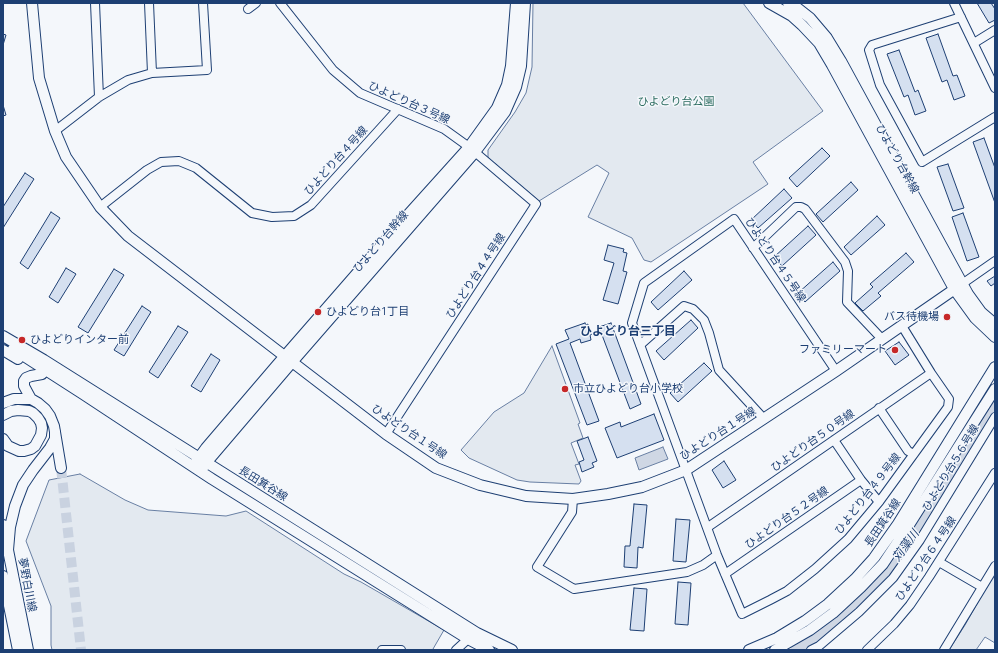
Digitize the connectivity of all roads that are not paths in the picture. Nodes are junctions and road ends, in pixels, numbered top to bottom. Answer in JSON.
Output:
{"nodes":[{"id":1,"x":32,"y":3,"type":"edge"},
{"id":2,"x":95,"y":3,"type":"edge"},
{"id":3,"x":149,"y":3,"type":"edge"},
{"id":4,"x":203,"y":3,"type":"edge"},
{"id":5,"x":256,"y":3,"type":"edge"},
{"id":6,"x":280,"y":3,"type":"edge"},
{"id":7,"x":516,"y":3,"type":"edge"},
{"id":8,"x":525,"y":3,"type":"edge"},
{"id":9,"x":769,"y":3,"type":"edge"},
{"id":10,"x":788,"y":3,"type":"edge"},
{"id":11,"x":954,"y":3,"type":"edge"},
{"id":12,"x":248,"y":9,"type":"dead end"},
{"id":13,"x":961,"y":16,"type":"junction"},
{"id":14,"x":995,"y":30,"type":"edge"},
{"id":15,"x":974,"y":43,"type":"junction"},
{"id":16,"x":152,"y":73,"type":"junction"},
{"id":17,"x":995,"y":88,"type":"edge"},
{"id":18,"x":99,"y":97,"type":"junction"},
{"id":19,"x":398,"y":109,"type":"junction"},
{"id":20,"x":995,"y":117,"type":"edge"},
{"id":21,"x":55,"y":131,"type":"junction"},
{"id":22,"x":472,"y":150,"type":"junction"},
{"id":23,"x":100,"y":207,"type":"junction"},
{"id":24,"x":753,"y":248,"type":"junction"},
{"id":25,"x":995,"y":260,"type":"edge"},
{"id":26,"x":958,"y":286,"type":"junction"},
{"id":27,"x":995,"y":324,"type":"edge"},
{"id":28,"x":902,"y":326,"type":"junction"},
{"id":29,"x":3,"y":336,"type":"edge"},
{"id":30,"x":995,"y":337,"type":"edge"},
{"id":31,"x":882,"y":339,"type":"junction"},
{"id":32,"x":3,"y":343,"type":"edge"},
{"id":33,"x":640,"y":345,"type":"junction"},
{"id":34,"x":3,"y":350,"type":"edge"},
{"id":35,"x":289,"y":359,"type":"junction"},
{"id":36,"x":995,"y":367,"type":"edge"},
{"id":37,"x":836,"y":371,"type":"junction"},
{"id":38,"x":931,"y":373,"type":"junction"},
{"id":39,"x":42,"y":374,"type":"junction"},
{"id":40,"x":995,"y":389,"type":"edge"},
{"id":41,"x":31,"y":400,"type":"junction"},
{"id":42,"x":3,"y":403,"type":"edge"},
{"id":43,"x":984,"y":407,"type":"junction"},
{"id":44,"x":879,"y":408,"type":"junction"},
{"id":45,"x":110,"y":412,"type":"junction"},
{"id":46,"x":4,"y":414,"type":"edge"},
{"id":47,"x":995,"y":416,"type":"edge"},
{"id":48,"x":764,"y":419,"type":"junction"},
{"id":49,"x":55,"y":431,"type":"junction"},
{"id":50,"x":386,"y":434,"type":"junction"},
{"id":51,"x":3,"y":439,"type":"edge"},
{"id":52,"x":834,"y":440,"type":"junction"},
{"id":53,"x":914,"y":454,"type":"junction"},
{"id":54,"x":200,"y":465,"type":"junction"},
{"id":55,"x":61,"y":468,"type":"tunnel mouth"},
{"id":56,"x":686,"y":470,"type":"junction"},
{"id":57,"x":995,"y":473,"type":"edge"},
{"id":58,"x":861,"y":480,"type":"junction"},
{"id":59,"x":573,"y":499,"type":"junction"},
{"id":60,"x":879,"y":502,"type":"junction"},
{"id":61,"x":3,"y":525,"type":"edge"},
{"id":62,"x":708,"y":527,"type":"junction"},
{"id":63,"x":8,"y":550,"type":"junction"},
{"id":64,"x":717,"y":554,"type":"junction"},
{"id":65,"x":939,"y":562,"type":"junction"},
{"id":66,"x":995,"y":566,"type":"edge"},
{"id":67,"x":725,"y":574,"type":"junction"},
{"id":68,"x":3,"y":576,"type":"edge"},
{"id":69,"x":982,"y":587,"type":"junction"},
{"id":70,"x":3,"y":606,"type":"edge"},
{"id":71,"x":468,"y":639,"type":"junction"},
{"id":72,"x":756,"y":649,"type":"edge"},
{"id":73,"x":817,"y":649,"type":"edge"},
{"id":74,"x":17,"y":650,"type":"edge"},
{"id":75,"x":28,"y":650,"type":"edge"},
{"id":76,"x":382,"y":650,"type":"edge"},
{"id":77,"x":401,"y":650,"type":"edge"},
{"id":78,"x":456,"y":650,"type":"edge"},
{"id":79,"x":489,"y":650,"type":"edge"},
{"id":80,"x":512,"y":650,"type":"edge"},
{"id":81,"x":775,"y":650,"type":"edge"},
{"id":82,"x":867,"y":650,"type":"edge"},
{"id":83,"x":944,"y":650,"type":"edge"}],
"edges":[{"from":1,"to":21,"type":"street","name":"ひよどり台１号線"},
{"from":2,"to":18,"type":"street"},
{"from":3,"to":16,"type":"street"},
{"from":4,"to":16,"type":"street"},
{"from":5,"to":12,"type":"street"},
{"from":6,"to":19,"type":"street","name":"ひよどり台３号線"},
{"from":7,"to":22,"type":"street","name":"ひよどり台幹線"},
{"from":8,"to":22,"type":"street","name":"ひよどり台幹線"},
{"from":9,"to":26,"type":"street","name":"ひよどり台幹線"},
{"from":10,"to":26,"type":"street","name":"ひよどり台幹線"},
{"from":11,"to":13,"type":"street"},
{"from":13,"to":15,"type":"street"},
{"from":13,"to":20,"type":"street"},
{"from":14,"to":15,"type":"street"},
{"from":15,"to":17,"type":"street"},
{"from":16,"to":18,"type":"street"},
{"from":18,"to":21,"type":"street"},
{"from":19,"to":22,"type":"street","name":"ひよどり台３号線"},
{"from":19,"to":23,"type":"street","name":"ひよどり台４号線"},
{"from":21,"to":23,"type":"street","name":"ひよどり台１号線"},
{"from":22,"to":35,"type":"street","name":"ひよどり台幹線"},
{"from":22,"to":50,"type":"street","name":"ひよどり台４４号線"},
{"from":23,"to":35,"type":"street","name":"ひよどり台１号線"},
{"from":24,"to":31,"type":"street"},
{"from":24,"to":33,"type":"street","name":"ひよどり台４５号線"},
{"from":24,"to":37,"type":"street","name":"ひよどり台４５号線"},
{"from":25,"to":26,"type":"street","name":"ひよどり台１号線"},
{"from":26,"to":27,"type":"street","name":"ひよどり台幹線"},
{"from":26,"to":28,"type":"street","name":"ひよどり台１号線"},
{"from":26,"to":30,"type":"street","name":"ひよどり台幹線"},
{"from":28,"to":31,"type":"street","name":"ひよどり台１号線"},
{"from":28,"to":38,"type":"street","name":"ひよどり台４９号線"},
{"from":29,"to":54,"type":"street","name":"長田箕谷線"},
{"from":31,"to":37,"type":"street","name":"ひよどり台１号線"},
{"from":32,"to":45,"type":"street","name":"長田箕谷線"},
{"from":33,"to":48,"type":"street"},
{"from":33,"to":56,"type":"street","name":"ひよどり台４５号線"},
{"from":34,"to":39,"type":"street"},
{"from":35,"to":50,"type":"street","name":"ひよどり台１号線"},
{"from":35,"to":54,"type":"street","name":"ひよどり台幹線"},
{"from":36,"to":72,"type":"street","name":"長田箕谷線"},
{"from":37,"to":48,"type":"street","name":"ひよどり台１号線"},
{"from":38,"to":44,"type":"street","name":"ひよどり台５０号線"},
{"from":38,"to":53,"type":"street","name":"ひよどり台４９号線"},
{"from":39,"to":41,"type":"street"},
{"from":39,"to":45,"type":"street"},
{"from":40,"to":43,"type":"street","name":"長田箕谷線"},
{"from":41,"to":42,"type":"street"},
{"from":41,"to":49,"type":"street"},
{"from":43,"to":47,"type":"street","name":"ひよどり台５６号線"},
{"from":43,"to":81,"type":"street","name":"長田箕谷線"},
{"from":44,"to":52,"type":"street","name":"ひよどり台５０号線"},
{"from":44,"to":53,"type":"street"},
{"from":45,"to":54,"type":"street","name":"長田箕谷線"},
{"from":46,"to":51,"type":"street"},
{"from":47,"to":73,"type":"street","name":"ひよどり台５６号線"},
{"from":48,"to":56,"type":"street","name":"ひよどり台１号線"},
{"from":49,"to":55,"type":"street"},
{"from":49,"to":63,"type":"street"},
{"from":50,"to":59,"type":"street","name":"ひよどり台１号線"},
{"from":52,"to":58,"type":"street"},
{"from":52,"to":62,"type":"street","name":"ひよどり台５０号線"},
{"from":53,"to":60,"type":"street","name":"ひよどり台４９号線"},
{"from":54,"to":71,"type":"street","name":"長田箕谷線"},
{"from":54,"to":80,"type":"street","name":"長田箕谷線"},
{"from":56,"to":59,"type":"street","name":"ひよどり台１号線"},
{"from":56,"to":62,"type":"street","name":"ひよどり台４９号線"},
{"from":57,"to":65,"type":"street","name":"ひよどり台６４号線"},
{"from":58,"to":60,"type":"street"},
{"from":58,"to":67,"type":"street","name":"ひよどり台５２号線"},
{"from":59,"to":64,"type":"street"},
{"from":60,"to":67,"type":"street","name":"ひよどり台４９号線"},
{"from":61,"to":63,"type":"street","name":"夢野白川線"},
{"from":62,"to":64,"type":"street","name":"ひよどり台４９号線"},
{"from":63,"to":75,"type":"street","name":"夢野白川線"},
{"from":64,"to":67,"type":"street","name":"ひよどり台４９号線"},
{"from":65,"to":69,"type":"street"},
{"from":65,"to":82,"type":"street","name":"ひよどり台６４号線"},
{"from":66,"to":69,"type":"street"},
{"from":68,"to":74,"type":"street","name":"夢野白川線"},
{"from":69,"to":83,"type":"street"},
{"from":70,"to":74,"type":"street"},
{"from":71,"to":78,"type":"street"},
{"from":71,"to":79,"type":"street","name":"長田箕谷線"},
{"from":76,"to":77,"type":"street"}]}
